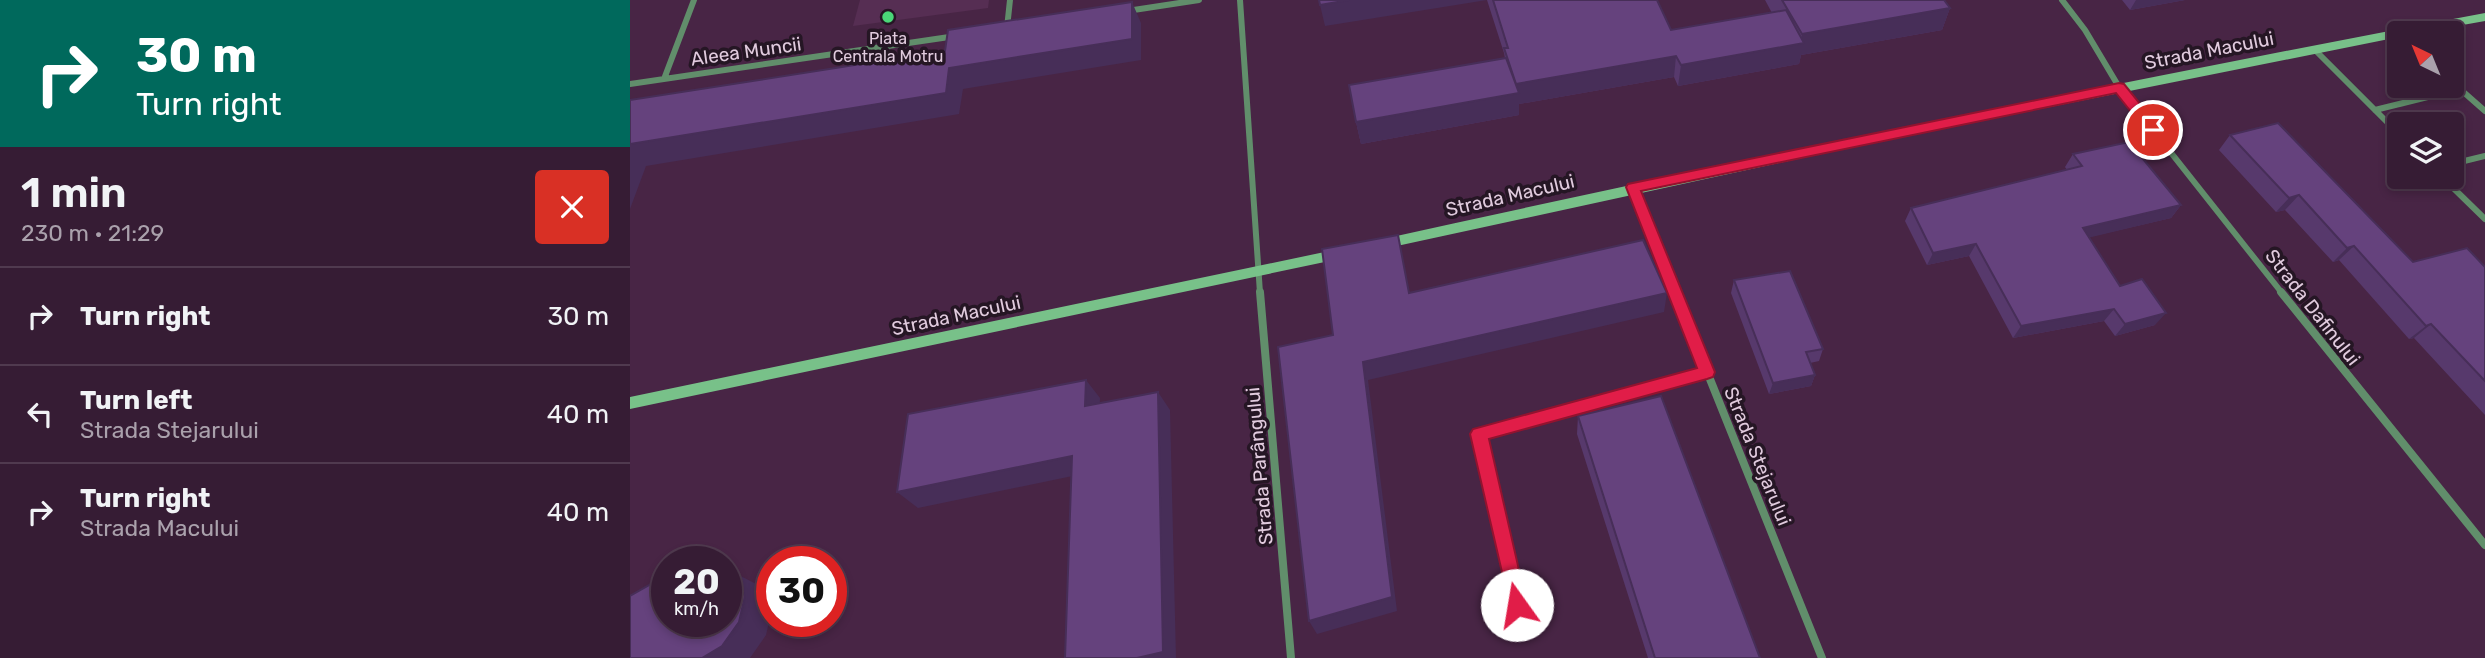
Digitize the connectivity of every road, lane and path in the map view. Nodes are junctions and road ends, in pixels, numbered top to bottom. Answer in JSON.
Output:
{"nodes":[{"id":1,"x":694,"y":0,"type":"edge"},
{"id":2,"x":1010,"y":0,"type":"edge"},
{"id":3,"x":1199,"y":0,"type":"edge"},
{"id":4,"x":1240,"y":0,"type":"edge"},
{"id":5,"x":2062,"y":0,"type":"edge"},
{"id":6,"x":1117,"y":12,"type":"edge"},
{"id":7,"x":2485,"y":17,"type":"edge"},
{"id":8,"x":2464,"y":21,"type":"edge"},
{"id":9,"x":1021,"y":26,"type":"edge"},
{"id":10,"x":1007,"y":28,"type":"junction"},
{"id":11,"x":993,"y":30,"type":"edge"},
{"id":12,"x":966,"y":34,"type":"edge"},
{"id":13,"x":2387,"y":36,"type":"edge"},
{"id":14,"x":2315,"y":50,"type":"junction"},
{"id":15,"x":664,"y":79,"type":"junction"},
{"id":16,"x":630,"y":84,"type":"edge"},
{"id":17,"x":2119,"y":87,"type":"junction"},
{"id":18,"x":2375,"y":110,"type":"junction"},
{"id":19,"x":2485,"y":111,"type":"edge"},
{"id":20,"x":2387,"y":122,"type":"edge"},
{"id":21,"x":2485,"y":156,"type":"edge"},
{"id":22,"x":2464,"y":161,"type":"edge"},
{"id":23,"x":1633,"y":187,"type":"junction"},
{"id":24,"x":2454,"y":189,"type":"edge"},
{"id":25,"x":2485,"y":219,"type":"edge"},
{"id":26,"x":1258,"y":272,"type":"junction"},
{"id":27,"x":1707,"y":372,"type":"junction"},
{"id":28,"x":630,"y":402,"type":"edge"},
{"id":29,"x":2485,"y":545,"type":"edge"},
{"id":30,"x":1523,"y":629,"type":"dead end"},
{"id":31,"x":1291,"y":658,"type":"edge"},
{"id":32,"x":1822,"y":658,"type":"edge"}],
"edges":[{"from":1,"to":15,"type":"street"},
{"from":2,"to":10,"type":"street"},
{"from":3,"to":6,"type":"street"},
{"from":4,"to":26,"type":"street","name":"Strada Parângului"},
{"from":5,"to":17,"type":"street","name":"Strada Dafinului"},
{"from":7,"to":8,"type":"street","name":"Strada Macului"},
{"from":9,"to":10,"type":"street"},
{"from":10,"to":11,"type":"street"},
{"from":12,"to":15,"type":"street","name":"Aleea Muncii"},
{"from":13,"to":14,"type":"street","name":"Strada Macului"},
{"from":14,"to":17,"type":"street","name":"Strada Macului"},
{"from":14,"to":18,"type":"street"},
{"from":15,"to":16,"type":"street","name":"Aleea Muncii"},
{"from":17,"to":23,"type":"street","name":"Strada Macului"},
{"from":17,"to":29,"type":"street","name":"Strada Dafinului"},
{"from":18,"to":19,"type":"street"},
{"from":18,"to":20,"type":"street"},
{"from":21,"to":22,"type":"street"},
{"from":23,"to":26,"type":"street","name":"Strada Macului"},
{"from":23,"to":27,"type":"street","name":"Strada Stejarului"},
{"from":24,"to":25,"type":"street"},
{"from":26,"to":28,"type":"street","name":"Strada Macului"},
{"from":26,"to":31,"type":"street","name":"Strada Parângului"},
{"from":27,"to":30,"type":"street"},
{"from":27,"to":32,"type":"street","name":"Strada Stejarului"}]}
